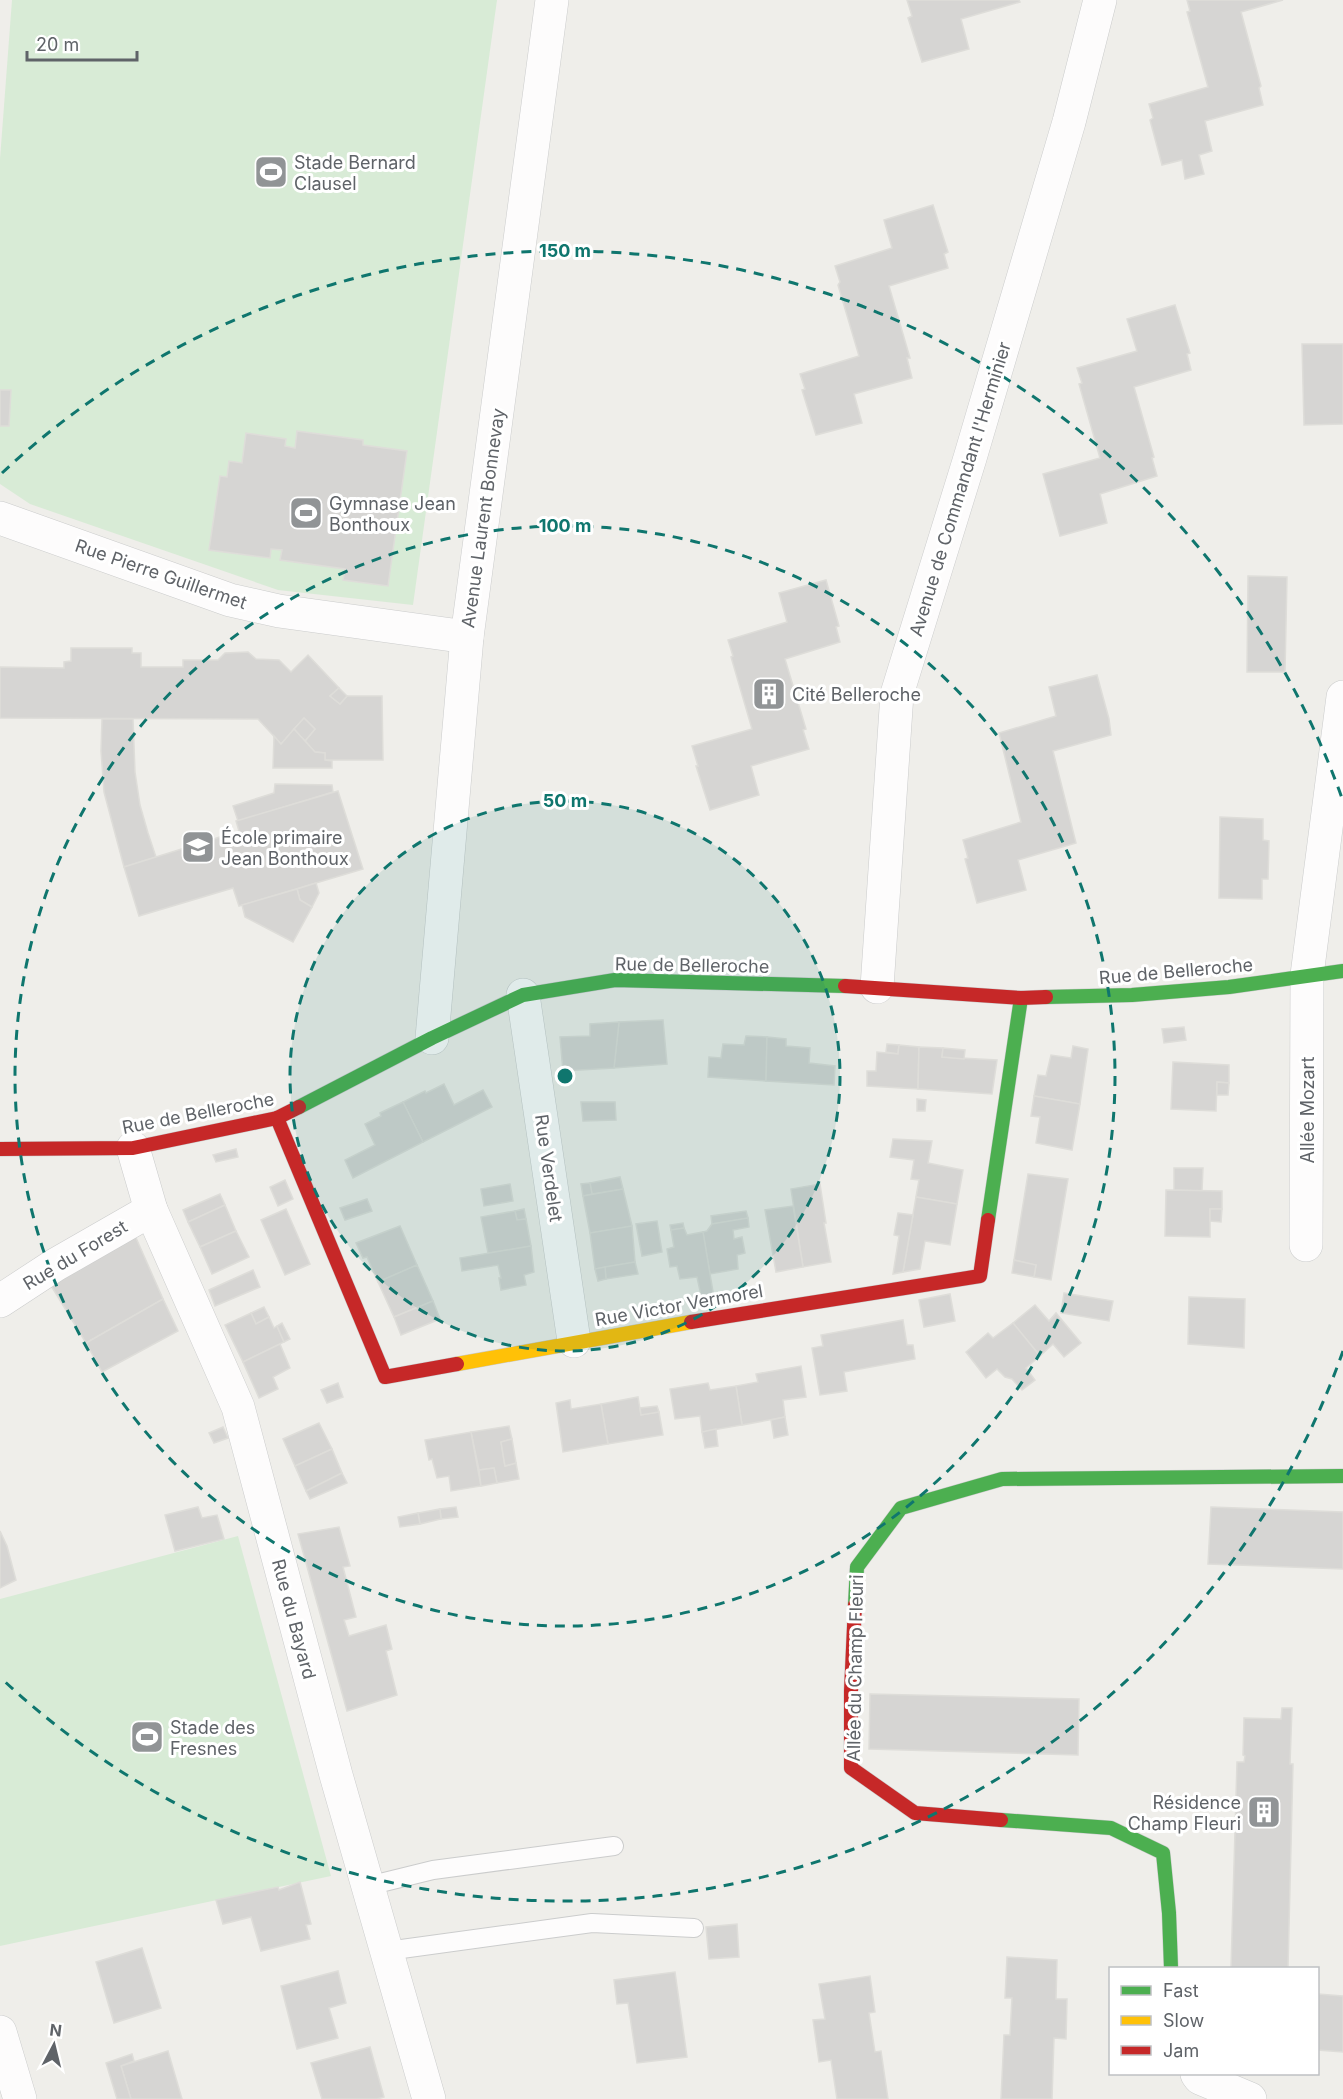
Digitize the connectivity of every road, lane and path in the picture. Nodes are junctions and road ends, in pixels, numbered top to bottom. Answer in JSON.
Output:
{"nodes":[{"id":1,"x":552,"y":0,"type":"edge"},
{"id":2,"x":1100,"y":0,"type":"edge"},
{"id":3,"x":0,"y":518,"type":"edge"},
{"id":4,"x":467,"y":637,"type":"junction"},
{"id":5,"x":1343,"y":697,"type":"edge"},
{"id":6,"x":1343,"y":971,"type":"edge"},
{"id":7,"x":1307,"y":975,"type":"junction"},
{"id":8,"x":876,"y":987,"type":"junction"},
{"id":9,"x":523,"y":995,"type":"junction"},
{"id":10,"x":1021,"y":998,"type":"junction"},
{"id":11,"x":432,"y":1038,"type":"junction"},
{"id":12,"x":277,"y":1118,"type":"junction"},
{"id":13,"x":133,"y":1148,"type":"junction"},
{"id":14,"x":0,"y":1149,"type":"edge"},
{"id":15,"x":151,"y":1210,"type":"junction"},
{"id":16,"x":1306,"y":1245,"type":"dead end"},
{"id":17,"x":0,"y":1301,"type":"edge"},
{"id":18,"x":574,"y":1341,"type":"junction"},
{"id":19,"x":1343,"y":1476,"type":"edge"},
{"id":20,"x":614,"y":1846,"type":"dead end"},
{"id":21,"x":368,"y":1886,"type":"junction"},
{"id":22,"x":694,"y":1928,"type":"dead end"},
{"id":23,"x":387,"y":1951,"type":"junction"},
{"id":24,"x":1171,"y":1967,"type":"edge"},
{"id":25,"x":0,"y":2032,"type":"edge"},
{"id":26,"x":1198,"y":2075,"type":"edge"},
{"id":27,"x":20,"y":2099,"type":"edge"},
{"id":28,"x":429,"y":2099,"type":"edge"},
{"id":29,"x":1250,"y":2099,"type":"edge"}],
"edges":[{"from":1,"to":4,"type":"street","name":"Avenue Laurent Bonnevay"},
{"from":2,"to":8,"type":"street","name":"Avenue de Commandant l'Herminier"},
{"from":3,"to":4,"type":"street","name":"Rue Pierre Guillermet"},
{"from":4,"to":11,"type":"street","name":"Avenue Laurent Bonnevay"},
{"from":5,"to":7,"type":"street","name":"Allée Mozart"},
{"from":6,"to":7,"type":"street","name":"Rue de Belleroche"},
{"from":7,"to":10,"type":"street","name":"Rue de Belleroche"},
{"from":7,"to":16,"type":"street","name":"Allée Mozart"},
{"from":8,"to":9,"type":"street","name":"Rue de Belleroche"},
{"from":8,"to":10,"type":"street","name":"Rue de Belleroche"},
{"from":9,"to":11,"type":"street","name":"Rue de Belleroche"},
{"from":9,"to":18,"type":"street","name":"Rue Verdelet"},
{"from":10,"to":18,"type":"street","name":"Rue Victor Vermorel"},
{"from":11,"to":12,"type":"street","name":"Rue de Belleroche"},
{"from":12,"to":13,"type":"street","name":"Rue de Belleroche"},
{"from":12,"to":18,"type":"street","name":"Rue Victor Vermorel"},
{"from":13,"to":14,"type":"street","name":"Rue de Belleroche"},
{"from":13,"to":15,"type":"street","name":"Rue du Bayard"},
{"from":15,"to":17,"type":"street","name":"Rue du Forest"},
{"from":15,"to":21,"type":"street","name":"Rue du Bayard"},
{"from":19,"to":24,"type":"street","name":"Allée du Champ Fleuri"},
{"from":20,"to":21,"type":"lane"},
{"from":21,"to":23,"type":"street","name":"Rue du Bayard"},
{"from":22,"to":23,"type":"lane"},
{"from":23,"to":28,"type":"street","name":"Rue du Bayard"},
{"from":25,"to":27,"type":"street"},
{"from":26,"to":29,"type":"street"}]}
